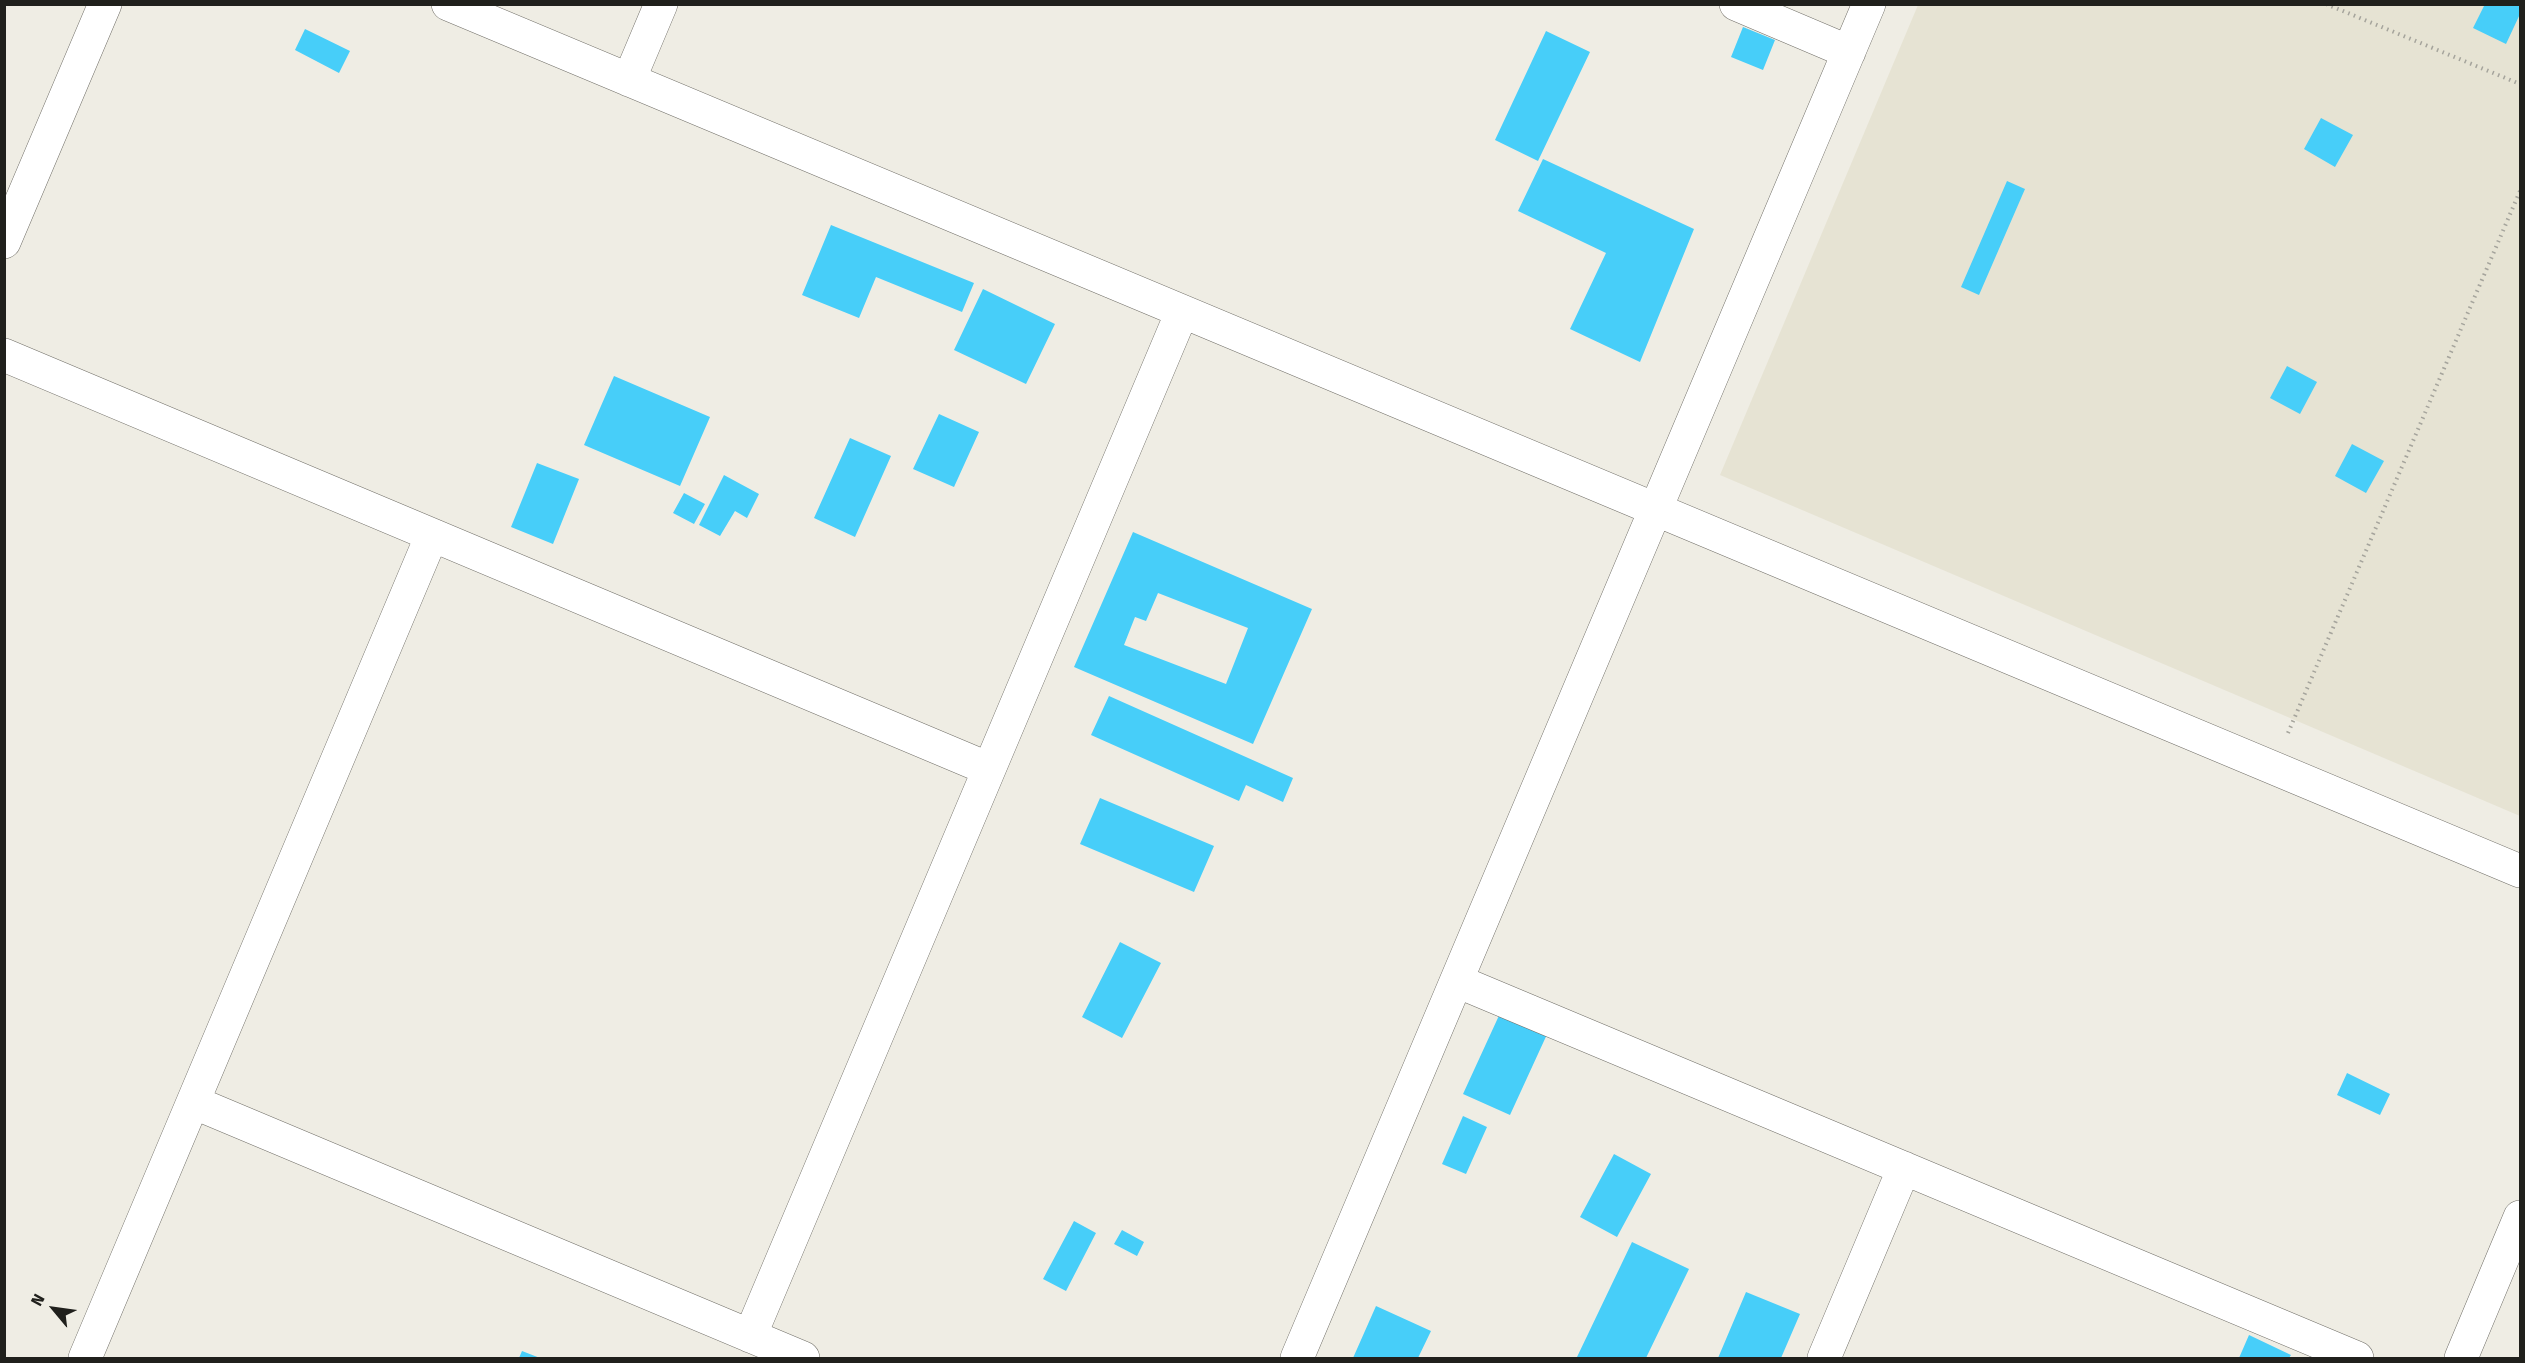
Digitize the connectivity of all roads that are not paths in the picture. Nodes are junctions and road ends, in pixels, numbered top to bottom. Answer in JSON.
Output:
{"nodes":[{"id":1,"x":105,"y":4,"type":"edge"},
{"id":2,"x":448,"y":4,"type":"edge"},
{"id":3,"x":661,"y":4,"type":"edge"},
{"id":4,"x":1736,"y":4,"type":"edge"},
{"id":5,"x":1869,"y":4,"type":"edge"},
{"id":6,"x":1849,"y":52,"type":"junction"},
{"id":7,"x":629,"y":80,"type":"junction"},
{"id":8,"x":4,"y":242,"type":"edge"},
{"id":9,"x":1182,"y":312,"type":"junction"},
{"id":10,"x":4,"y":355,"type":"edge"},
{"id":11,"x":1656,"y":510,"type":"junction"},
{"id":12,"x":432,"y":535,"type":"junction"},
{"id":13,"x":990,"y":769,"type":"junction"},
{"id":14,"x":2520,"y":871,"type":"edge"},
{"id":15,"x":1457,"y":981,"type":"junction"},
{"id":16,"x":193,"y":1102,"type":"junction"},
{"id":17,"x":1904,"y":1168,"type":"junction"},
{"id":18,"x":2520,"y":1217,"type":"edge"},
{"id":19,"x":750,"y":1336,"type":"junction"},
{"id":20,"x":85,"y":1359,"type":"edge"},
{"id":21,"x":803,"y":1359,"type":"edge"},
{"id":22,"x":1298,"y":1359,"type":"edge"},
{"id":23,"x":1824,"y":1359,"type":"edge"},
{"id":24,"x":2357,"y":1359,"type":"edge"},
{"id":25,"x":2461,"y":1359,"type":"edge"}],
"edges":[{"from":1,"to":8,"type":"street"},
{"from":2,"to":7,"type":"street"},
{"from":3,"to":7,"type":"street"},
{"from":4,"to":6,"type":"street"},
{"from":5,"to":6,"type":"street"},
{"from":6,"to":11,"type":"street"},
{"from":7,"to":9,"type":"street"},
{"from":9,"to":11,"type":"street"},
{"from":9,"to":13,"type":"street"},
{"from":10,"to":12,"type":"street"},
{"from":11,"to":14,"type":"street"},
{"from":11,"to":15,"type":"street"},
{"from":12,"to":13,"type":"street"},
{"from":12,"to":16,"type":"street"},
{"from":13,"to":19,"type":"street"},
{"from":15,"to":17,"type":"street"},
{"from":15,"to":22,"type":"street"},
{"from":16,"to":19,"type":"street"},
{"from":16,"to":20,"type":"street"},
{"from":17,"to":23,"type":"street"},
{"from":17,"to":24,"type":"street"},
{"from":18,"to":25,"type":"street"},
{"from":19,"to":21,"type":"street"}]}
